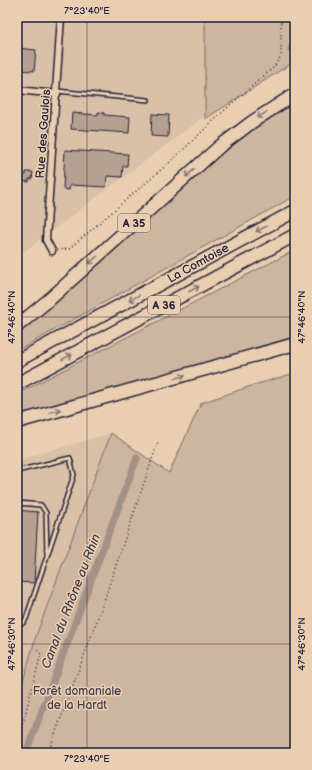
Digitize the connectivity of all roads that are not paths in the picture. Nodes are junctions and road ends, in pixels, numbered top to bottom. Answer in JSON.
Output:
{"nodes":[{"id":1,"x":61,"y":17,"type":"edge"},
{"id":2,"x":17,"y":90,"type":"edge"},
{"id":3,"x":57,"y":92,"type":"junction"},
{"id":4,"x":295,"y":94,"type":"edge"},
{"id":5,"x":148,"y":100,"type":"dead end"},
{"id":6,"x":295,"y":211,"type":"edge"},
{"id":7,"x":295,"y":235,"type":"edge"},
{"id":8,"x":52,"y":251,"type":"road end"},
{"id":9,"x":17,"y":326,"type":"edge"},
{"id":10,"x":295,"y":344,"type":"edge"},
{"id":11,"x":17,"y":361,"type":"edge"},
{"id":12,"x":17,"y":384,"type":"edge"},
{"id":13,"x":17,"y":422,"type":"edge"},
{"id":14,"x":17,"y":470,"type":"edge"},
{"id":15,"x":17,"y":503,"type":"edge"},
{"id":16,"x":47,"y":558,"type":"junction"},
{"id":17,"x":17,"y":625,"type":"edge"}],
"edges":[{"from":1,"to":3,"type":"street","name":"Rue des Gaulois"},
{"from":2,"to":3,"type":"street"},
{"from":3,"to":5,"type":"lane"},
{"from":3,"to":8,"type":"street","name":"Rue des Gaulois"},
{"from":4,"to":9,"type":"highway","number":"A 35","one_way":true},
{"from":6,"to":11,"type":"highway","name":"La Comtoise","number":"A 36","one_way":true},
{"from":12,"to":7,"type":"highway","name":"La Comtoise","number":"A 36","one_way":true},
{"from":13,"to":10,"type":"highway","one_way":true},
{"from":14,"to":16,"type":"lane"},
{"from":15,"to":16,"type":"lane"},
{"from":16,"to":17,"type":"lane"}]}
